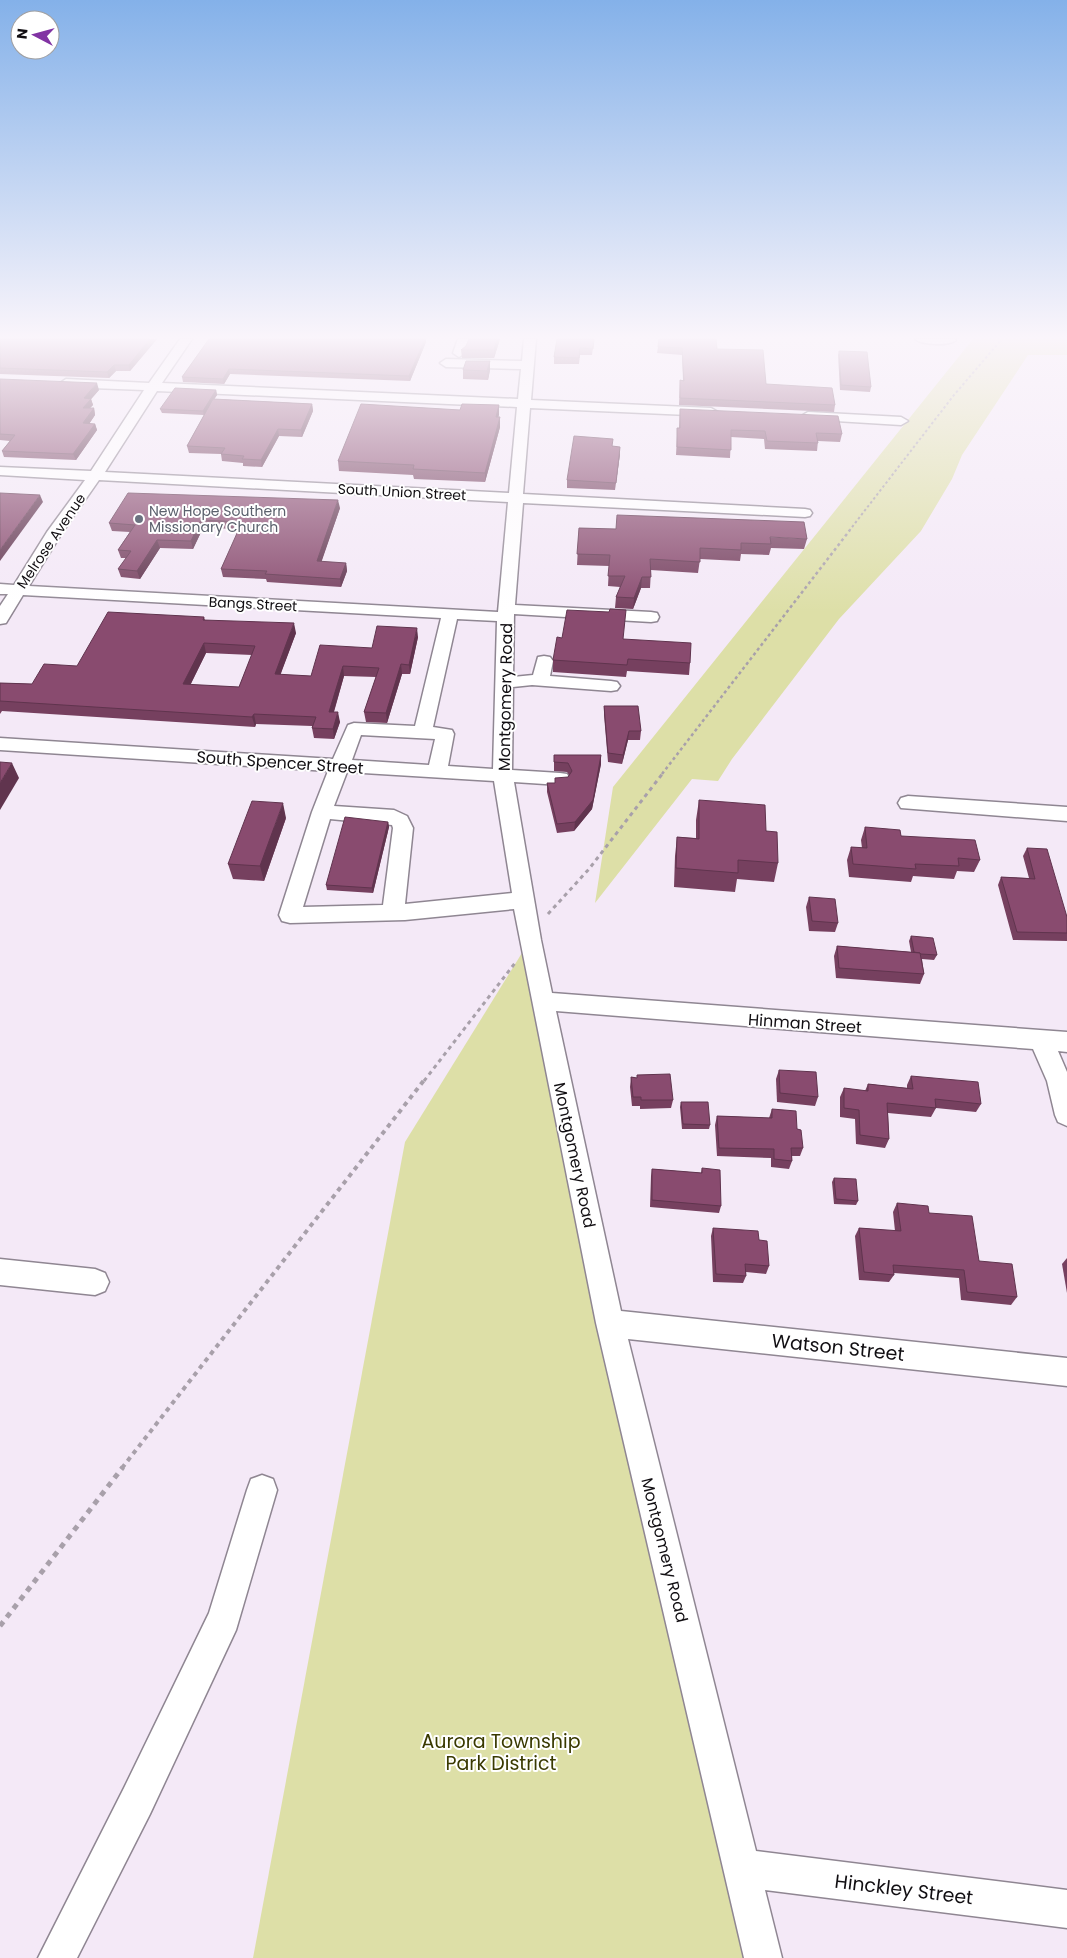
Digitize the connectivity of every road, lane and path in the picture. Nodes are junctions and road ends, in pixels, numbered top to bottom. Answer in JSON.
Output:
{"nodes":[{"id":1,"x":125,"y":430,"type":"edge"},
{"id":2,"x":523,"y":430,"type":"edge"},
{"id":3,"x":927,"y":430,"type":"edge"},
{"id":4,"x":0,"y":471,"type":"edge"},
{"id":5,"x":95,"y":476,"type":"junction"},
{"id":6,"x":517,"y":498,"type":"junction"},
{"id":7,"x":805,"y":513,"type":"dead end"},
{"id":8,"x":0,"y":589,"type":"edge"},
{"id":9,"x":19,"y":590,"type":"junction"},
{"id":10,"x":506,"y":613,"type":"junction"},
{"id":11,"x":450,"y":615,"type":"junction"},
{"id":12,"x":650,"y":617,"type":"dead end"},
{"id":13,"x":0,"y":619,"type":"edge"},
{"id":14,"x":544,"y":660,"type":"dead end"},
{"id":15,"x":541,"y":681,"type":"junction"},
{"id":16,"x":503,"y":683,"type":"junction"},
{"id":17,"x":611,"y":686,"type":"dead end"},
{"id":18,"x":424,"y":733,"type":"junction"},
{"id":19,"x":0,"y":744,"type":"edge"},
{"id":20,"x":341,"y":765,"type":"junction"},
{"id":21,"x":437,"y":772,"type":"junction"},
{"id":22,"x":503,"y":776,"type":"junction"},
{"id":23,"x":560,"y":779,"type":"edge"},
{"id":24,"x":908,"y":804,"type":"dead end"},
{"id":25,"x":322,"y":812,"type":"junction"},
{"id":26,"x":1067,"y":814,"type":"edge"},
{"id":27,"x":523,"y":900,"type":"junction"},
{"id":28,"x":552,"y":909,"type":"dead end"},
{"id":29,"x":393,"y":912,"type":"junction"},
{"id":30,"x":513,"y":965,"type":"dead end"},
{"id":31,"x":542,"y":1001,"type":"junction"},
{"id":32,"x":1041,"y":1040,"type":"junction"},
{"id":33,"x":1067,"y":1042,"type":"edge"},
{"id":34,"x":1067,"y":1115,"type":"edge"},
{"id":35,"x":0,"y":1272,"type":"edge"},
{"id":36,"x":95,"y":1282,"type":"dead end"},
{"id":37,"x":610,"y":1323,"type":"junction"},
{"id":38,"x":1067,"y":1372,"type":"edge"},
{"id":39,"x":262,"y":1490,"type":"dead end"},
{"id":40,"x":0,"y":1626,"type":"edge"},
{"id":41,"x":741,"y":1868,"type":"junction"},
{"id":42,"x":1067,"y":1909,"type":"edge"},
{"id":43,"x":57,"y":1958,"type":"edge"},
{"id":44,"x":762,"y":1958,"type":"edge"}],
"edges":[{"from":1,"to":5,"type":"street","name":"Melrose Avenue"},
{"from":2,"to":6,"type":"street","name":"Montgomery Road"},
{"from":3,"to":28,"type":"path"},
{"from":4,"to":5,"type":"street","name":"South Union Street"},
{"from":5,"to":6,"type":"street","name":"South Union Street"},
{"from":5,"to":9,"type":"street","name":"Melrose Avenue"},
{"from":6,"to":7,"type":"street","name":"South Union Street"},
{"from":6,"to":10,"type":"street","name":"Montgomery Road"},
{"from":8,"to":9,"type":"street","name":"Bangs Street"},
{"from":9,"to":11,"type":"street","name":"Bangs Street"},
{"from":9,"to":13,"type":"street","name":"Melrose Avenue"},
{"from":10,"to":11,"type":"street","name":"Bangs Street"},
{"from":10,"to":12,"type":"street","name":"Bangs Street"},
{"from":10,"to":16,"type":"street","name":"Montgomery Road"},
{"from":11,"to":18,"type":"street"},
{"from":14,"to":15,"type":"street"},
{"from":15,"to":16,"type":"street"},
{"from":15,"to":17,"type":"street"},
{"from":16,"to":22,"type":"street","name":"Montgomery Road"},
{"from":18,"to":20,"type":"street"},
{"from":18,"to":21,"type":"street"},
{"from":19,"to":20,"type":"street","name":"South Spencer Street"},
{"from":20,"to":21,"type":"street","name":"South Spencer Street"},
{"from":20,"to":25,"type":"street"},
{"from":21,"to":22,"type":"street","name":"South Spencer Street"},
{"from":22,"to":23,"type":"street","name":"South Spencer Street"},
{"from":22,"to":27,"type":"street","name":"Montgomery Road"},
{"from":24,"to":26,"type":"street"},
{"from":25,"to":29,"type":"street"},
{"from":25,"to":29,"type":"street"},
{"from":27,"to":29,"type":"street"},
{"from":27,"to":31,"type":"street","name":"Montgomery Road"},
{"from":30,"to":40,"type":"path"},
{"from":31,"to":32,"type":"street","name":"Hinman Street"},
{"from":31,"to":37,"type":"street","name":"Montgomery Road"},
{"from":32,"to":33,"type":"street","name":"Hinman Street"},
{"from":32,"to":34,"type":"street"},
{"from":35,"to":36,"type":"street"},
{"from":37,"to":38,"type":"street","name":"Watson Street"},
{"from":37,"to":41,"type":"street","name":"Montgomery Road"},
{"from":39,"to":43,"type":"street"},
{"from":41,"to":42,"type":"street","name":"Hinckley Street"},
{"from":41,"to":44,"type":"street","name":"Montgomery Road"}]}
